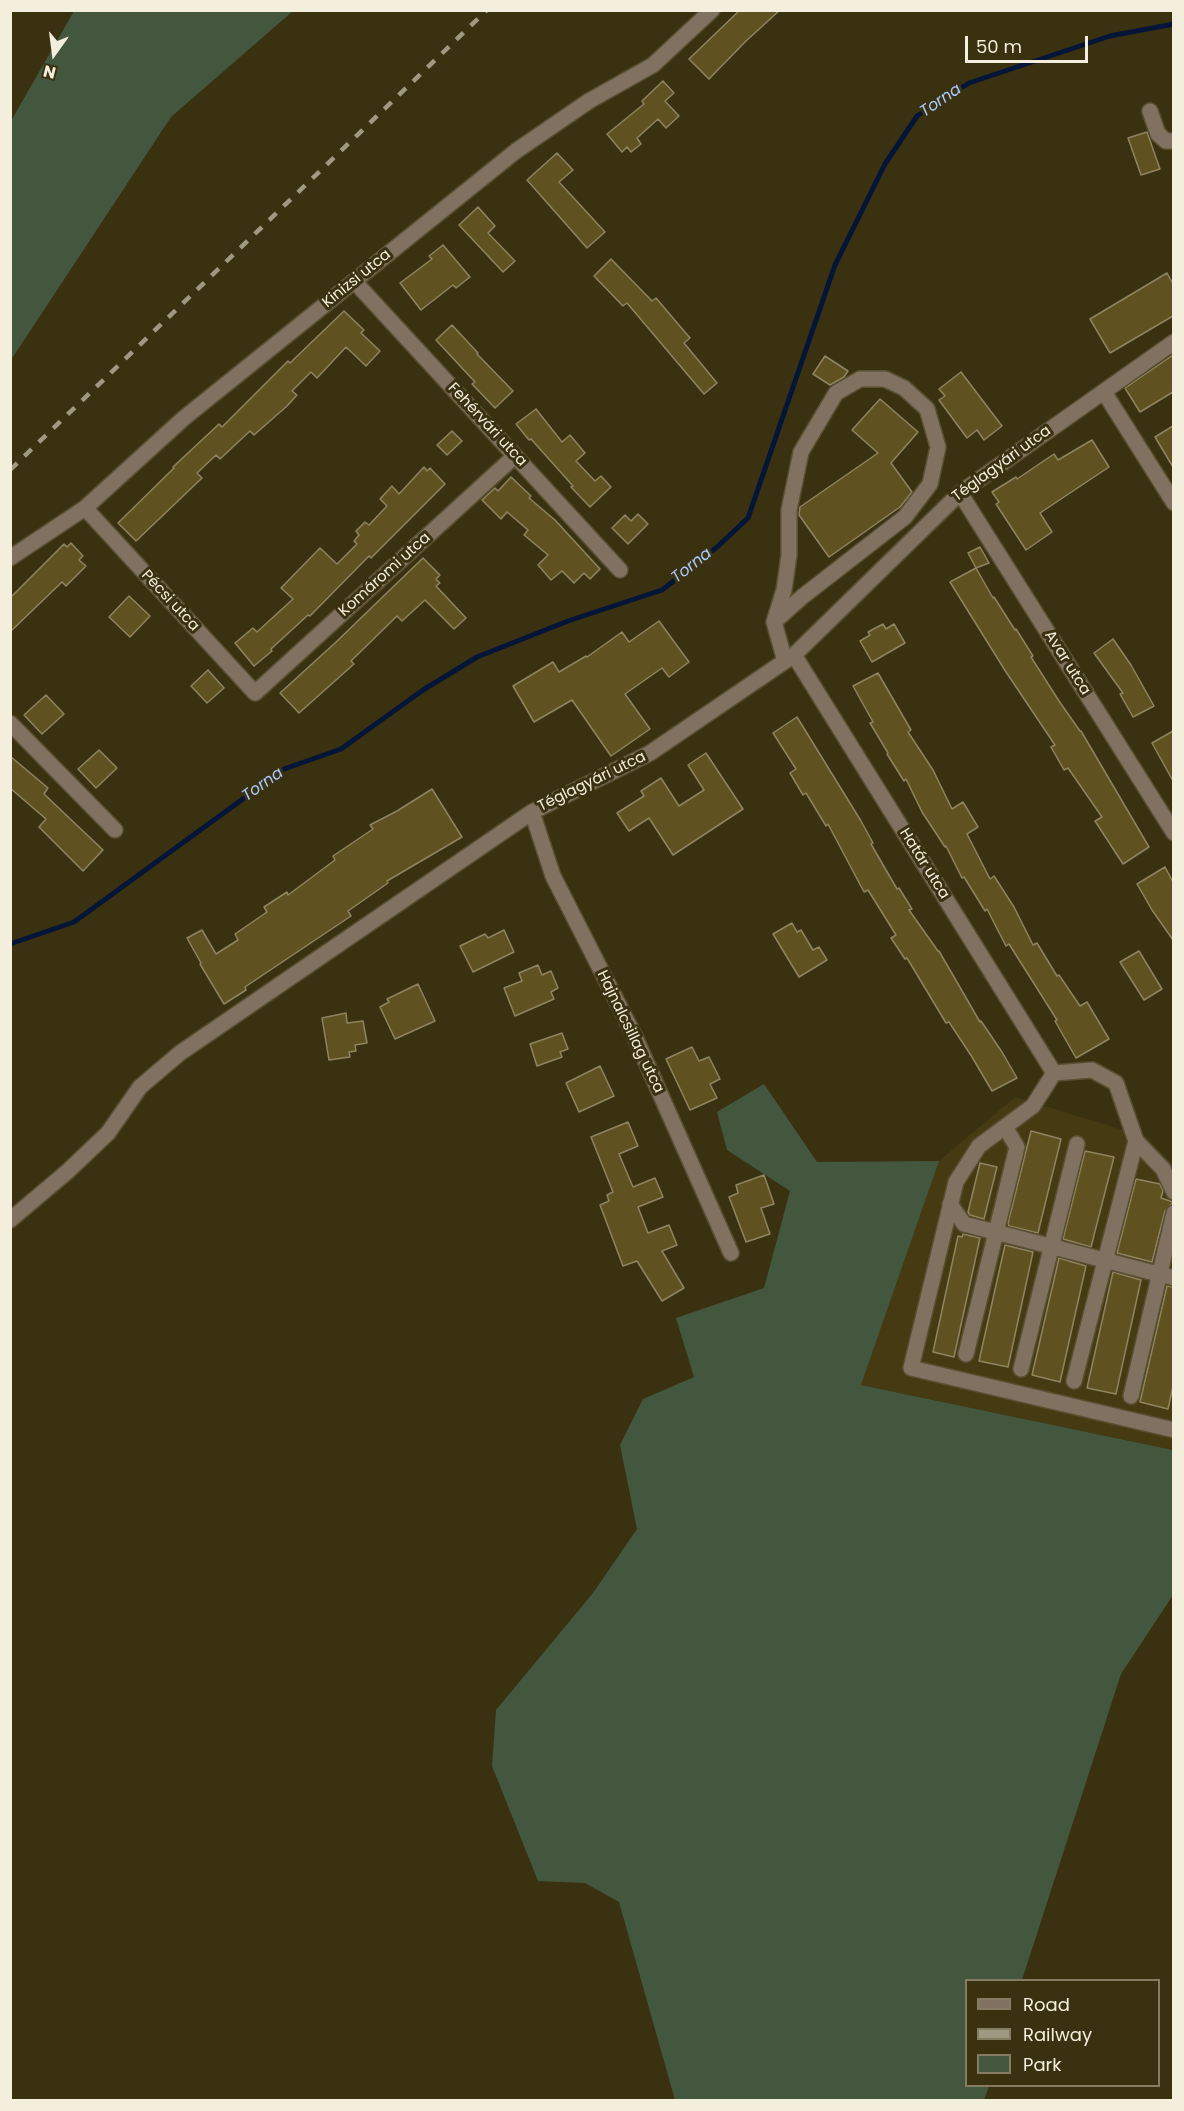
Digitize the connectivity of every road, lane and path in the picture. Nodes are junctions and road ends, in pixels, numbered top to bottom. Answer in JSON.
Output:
{"nodes":[{"id":1,"x":712,"y":10,"type":"edge"},
{"id":2,"x":1150,"y":111,"type":"dead end"},
{"id":3,"x":1173,"y":141,"type":"edge"},
{"id":4,"x":354,"y":281,"type":"junction"},
{"id":5,"x":1173,"y":342,"type":"edge"},
{"id":6,"x":1104,"y":392,"type":"junction"},
{"id":7,"x":515,"y":456,"type":"junction"},
{"id":8,"x":960,"y":493,"type":"junction"},
{"id":9,"x":1173,"y":503,"type":"edge"},
{"id":10,"x":85,"y":508,"type":"junction"},
{"id":11,"x":10,"y":558,"type":"edge"},
{"id":12,"x":620,"y":570,"type":"dead end"},
{"id":13,"x":774,"y":622,"type":"junction"},
{"id":14,"x":789,"y":658,"type":"junction"},
{"id":15,"x":255,"y":693,"type":"joint"},
{"id":16,"x":10,"y":723,"type":"edge"},
{"id":17,"x":531,"y":812,"type":"junction"},
{"id":18,"x":115,"y":830,"type":"dead end"},
{"id":19,"x":1173,"y":833,"type":"edge"},
{"id":20,"x":1054,"y":1073,"type":"junction"},
{"id":21,"x":1005,"y":1127,"type":"junction"},
{"id":22,"x":1136,"y":1141,"type":"junction"},
{"id":23,"x":1077,"y":1144,"type":"dead end"},
{"id":24,"x":1173,"y":1192,"type":"edge"},
{"id":25,"x":950,"y":1204,"type":"junction"},
{"id":26,"x":1173,"y":1213,"type":"edge"},
{"id":27,"x":10,"y":1220,"type":"edge"},
{"id":28,"x":996,"y":1232,"type":"junction"},
{"id":29,"x":1051,"y":1246,"type":"junction"},
{"id":30,"x":731,"y":1253,"type":"dead end"},
{"id":31,"x":1105,"y":1260,"type":"junction"},
{"id":32,"x":1166,"y":1276,"type":"edge"},
{"id":33,"x":966,"y":1354,"type":"dead end"},
{"id":34,"x":1021,"y":1369,"type":"dead end"},
{"id":35,"x":1074,"y":1381,"type":"dead end"},
{"id":36,"x":1131,"y":1396,"type":"dead end"},
{"id":37,"x":1173,"y":1430,"type":"edge"}],
"edges":[{"from":1,"to":4,"type":"street","name":"Kinizsi utca"},
{"from":2,"to":3,"type":"street"},
{"from":4,"to":7,"type":"street","name":"Fehérvári utca"},
{"from":4,"to":10,"type":"street","name":"Kinizsi utca"},
{"from":5,"to":6,"type":"street","name":"Téglagyári utca"},
{"from":6,"to":8,"type":"street","name":"Téglagyári utca"},
{"from":6,"to":9,"type":"street"},
{"from":7,"to":12,"type":"street","name":"Fehérvári utca"},
{"from":7,"to":15,"type":"street","name":"Komáromi utca"},
{"from":8,"to":14,"type":"street","name":"Téglagyári utca"},
{"from":8,"to":19,"type":"street","name":"Avar utca"},
{"from":10,"to":11,"type":"street","name":"Kinizsi utca"},
{"from":10,"to":15,"type":"street","name":"Pécsi utca"},
{"from":13,"to":13,"type":"street"},
{"from":13,"to":14,"type":"street","name":"Határ utca"},
{"from":14,"to":17,"type":"street","name":"Téglagyári utca"},
{"from":14,"to":20,"type":"street","name":"Határ utca"},
{"from":16,"to":18,"type":"street"},
{"from":17,"to":27,"type":"street","name":"Téglagyári utca"},
{"from":17,"to":30,"type":"street","name":"Hajnalcsillag utca"},
{"from":20,"to":21,"type":"street"},
{"from":20,"to":22,"type":"street"},
{"from":21,"to":25,"type":"street"},
{"from":21,"to":28,"type":"street"},
{"from":22,"to":24,"type":"street"},
{"from":22,"to":31,"type":"street"},
{"from":23,"to":29,"type":"street"},
{"from":25,"to":28,"type":"street"},
{"from":25,"to":37,"type":"street"},
{"from":26,"to":32,"type":"street"},
{"from":28,"to":29,"type":"street"},
{"from":28,"to":33,"type":"street"},
{"from":29,"to":31,"type":"street"},
{"from":29,"to":34,"type":"street"},
{"from":31,"to":32,"type":"street"},
{"from":31,"to":35,"type":"street"},
{"from":32,"to":36,"type":"street"}]}
